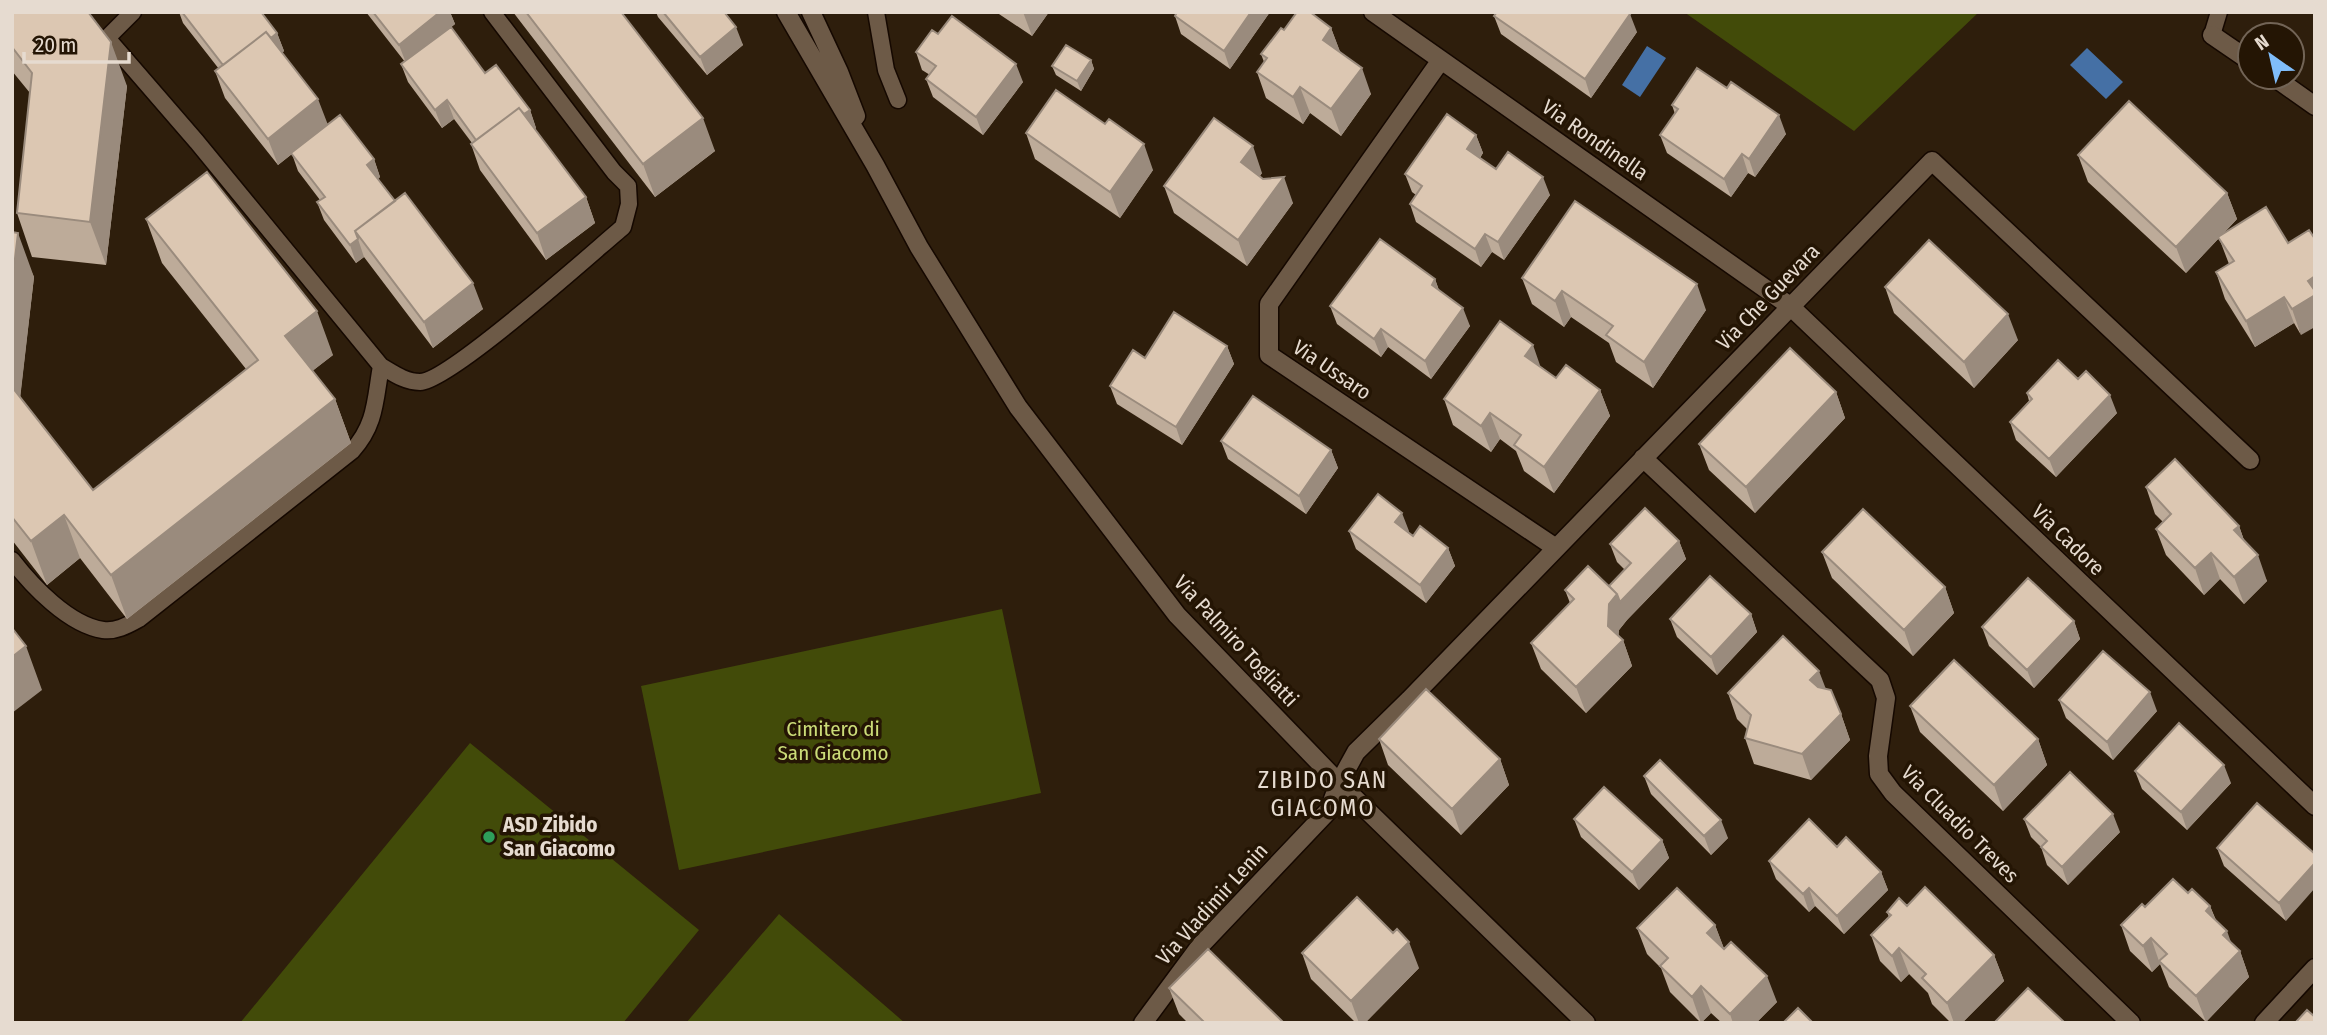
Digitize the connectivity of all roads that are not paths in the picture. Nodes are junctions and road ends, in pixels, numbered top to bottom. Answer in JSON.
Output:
{"nodes":[{"id":1,"x":133,"y":12,"type":"edge"},
{"id":2,"x":492,"y":12,"type":"edge"},
{"id":3,"x":786,"y":12,"type":"edge"},
{"id":4,"x":811,"y":12,"type":"edge"},
{"id":5,"x":876,"y":12,"type":"edge"},
{"id":6,"x":1373,"y":12,"type":"edge"},
{"id":7,"x":2219,"y":12,"type":"edge"},
{"id":8,"x":2212,"y":35,"type":"joint"},
{"id":9,"x":2236,"y":51,"type":"edge"},
{"id":10,"x":1441,"y":60,"type":"junction"},
{"id":11,"x":2294,"y":91,"type":"edge"},
{"id":12,"x":898,"y":100,"type":"dead end"},
{"id":13,"x":2315,"y":106,"type":"edge"},
{"id":14,"x":875,"y":165,"type":"junction"},
{"id":15,"x":1790,"y":306,"type":"junction"},
{"id":16,"x":381,"y":366,"type":"junction"},
{"id":17,"x":1643,"y":458,"type":"junction"},
{"id":18,"x":2250,"y":460,"type":"dead end"},
{"id":19,"x":1556,"y":548,"type":"junction"},
{"id":20,"x":12,"y":560,"type":"edge"},
{"id":21,"x":1339,"y":783,"type":"junction"},
{"id":22,"x":2315,"y":806,"type":"edge"},
{"id":23,"x":2315,"y":968,"type":"edge"},
{"id":24,"x":1143,"y":1023,"type":"edge"},
{"id":25,"x":1586,"y":1023,"type":"edge"},
{"id":26,"x":2131,"y":1023,"type":"edge"},
{"id":27,"x":2264,"y":1023,"type":"edge"}],
"edges":[{"from":1,"to":16,"type":"lane"},
{"from":2,"to":16,"type":"lane"},
{"from":3,"to":14,"type":"street","name":"Via Palmiro Togliatti"},
{"from":4,"to":14,"type":"street","name":"Via Palmiro Togliatti"},
{"from":5,"to":12,"type":"lane"},
{"from":6,"to":10,"type":"street","name":"Via Rondinella"},
{"from":7,"to":8,"type":"lane"},
{"from":8,"to":9,"type":"street"},
{"from":10,"to":15,"type":"street","name":"Via Rondinella"},
{"from":10,"to":19,"type":"street","name":"Via Ussaro"},
{"from":11,"to":13,"type":"street"},
{"from":14,"to":21,"type":"street","name":"Via Palmiro Togliatti"},
{"from":15,"to":17,"type":"street","name":"Via Che Guevara"},
{"from":15,"to":18,"type":"street","name":"Via Che Guevara"},
{"from":15,"to":22,"type":"street","name":"Via Cadore"},
{"from":16,"to":20,"type":"lane"},
{"from":17,"to":19,"type":"street","name":"Via Che Guevara"},
{"from":17,"to":26,"type":"street","name":"Via Cluadio Treves"},
{"from":19,"to":21,"type":"street","name":"Via Che Guevara"},
{"from":21,"to":24,"type":"street","name":"Via Vladimir Lenin"},
{"from":21,"to":25,"type":"street","name":"Via Palmiro Togliatti"},
{"from":23,"to":27,"type":"street"}]}
